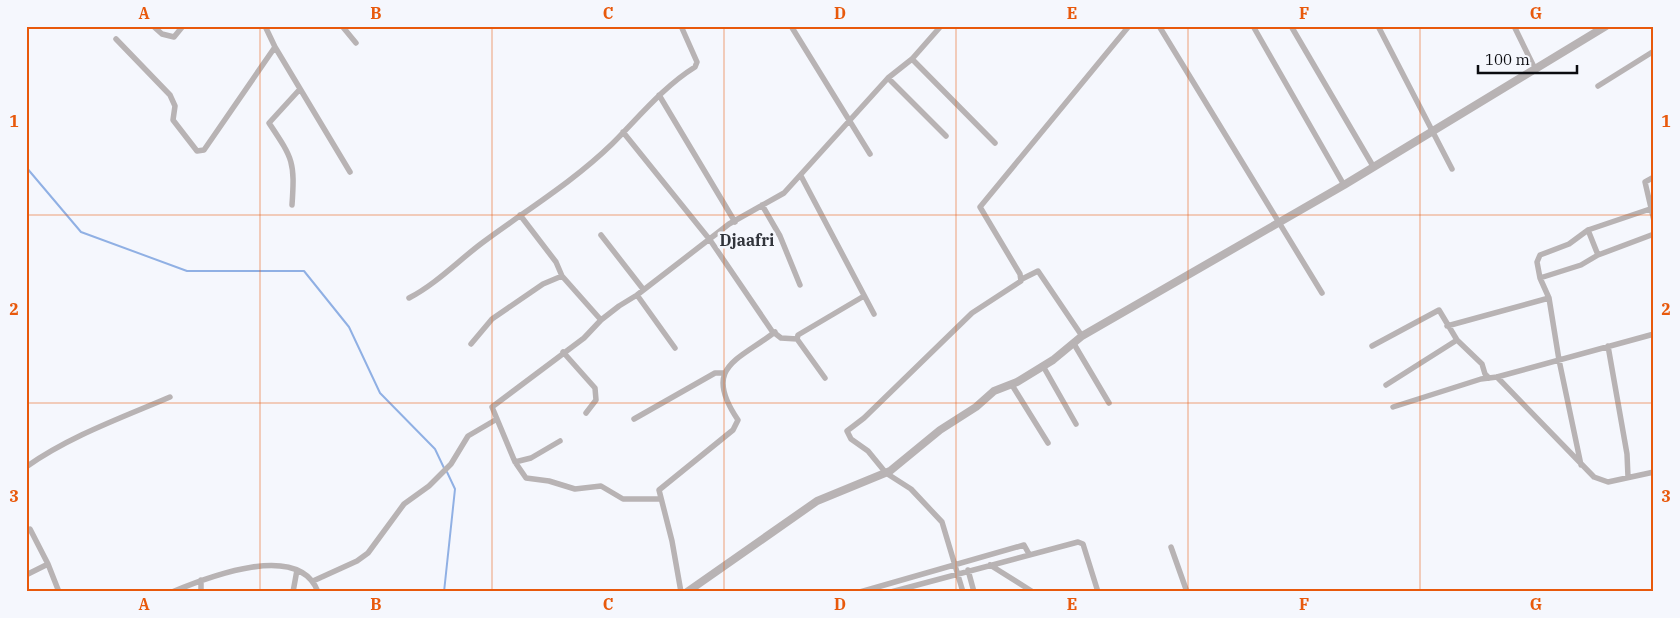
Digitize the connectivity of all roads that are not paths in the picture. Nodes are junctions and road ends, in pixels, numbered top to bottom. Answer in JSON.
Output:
{"nodes":[{"id":1,"x":154,"y":26,"type":"edge"},
{"id":2,"x":183,"y":26,"type":"edge"},
{"id":3,"x":342,"y":26,"type":"edge"},
{"id":4,"x":493,"y":26,"type":"edge"},
{"id":5,"x":497,"y":26,"type":"edge"},
{"id":6,"x":681,"y":26,"type":"edge"},
{"id":7,"x":791,"y":26,"type":"edge"},
{"id":8,"x":941,"y":26,"type":"edge"},
{"id":9,"x":1128,"y":26,"type":"edge"},
{"id":10,"x":1159,"y":26,"type":"edge"},
{"id":11,"x":1253,"y":26,"type":"edge"},
{"id":12,"x":1291,"y":26,"type":"edge"},
{"id":13,"x":1373,"y":26,"type":"edge"},
{"id":14,"x":1514,"y":26,"type":"edge"},
{"id":15,"x":1606,"y":26,"type":"edge"},
{"id":16,"x":268,"y":28,"type":"edge"},
{"id":17,"x":1379,"y":28,"type":"edge"},
{"id":18,"x":116,"y":39,"type":"dead end"},
{"id":19,"x":356,"y":43,"type":"dead end"},
{"id":20,"x":274,"y":46,"type":"junction"},
{"id":21,"x":1654,"y":51,"type":"edge"},
{"id":22,"x":912,"y":59,"type":"junction"},
{"id":23,"x":1535,"y":69,"type":"junction"},
{"id":24,"x":888,"y":78,"type":"junction"},
{"id":25,"x":1598,"y":86,"type":"dead end"},
{"id":26,"x":300,"y":89,"type":"junction"},
{"id":27,"x":659,"y":96,"type":"junction"},
{"id":28,"x":849,"y":122,"type":"junction"},
{"id":29,"x":623,"y":132,"type":"junction"},
{"id":30,"x":1431,"y":132,"type":"junction"},
{"id":31,"x":946,"y":136,"type":"dead end"},
{"id":32,"x":995,"y":142,"type":"dead end"},
{"id":33,"x":870,"y":154,"type":"dead end"},
{"id":34,"x":1373,"y":166,"type":"junction"},
{"id":35,"x":1452,"y":169,"type":"dead end"},
{"id":36,"x":350,"y":172,"type":"dead end"},
{"id":37,"x":802,"y":176,"type":"junction"},
{"id":38,"x":1654,"y":177,"type":"edge"},
{"id":39,"x":1344,"y":185,"type":"junction"},
{"id":40,"x":292,"y":205,"type":"dead end"},
{"id":41,"x":762,"y":205,"type":"junction"},
{"id":42,"x":1650,"y":209,"type":"junction"},
{"id":43,"x":520,"y":215,"type":"junction"},
{"id":44,"x":1654,"y":221,"type":"edge"},
{"id":45,"x":735,"y":222,"type":"junction"},
{"id":46,"x":1278,"y":223,"type":"junction"},
{"id":47,"x":1588,"y":230,"type":"junction"},
{"id":48,"x":1654,"y":234,"type":"edge"},
{"id":49,"x":601,"y":235,"type":"dead end"},
{"id":50,"x":710,"y":240,"type":"junction"},
{"id":51,"x":1598,"y":255,"type":"junction"},
{"id":52,"x":562,"y":276,"type":"junction"},
{"id":53,"x":1022,"y":278,"type":"junction"},
{"id":54,"x":1540,"y":278,"type":"junction"},
{"id":55,"x":800,"y":286,"type":"dead end"},
{"id":56,"x":643,"y":289,"type":"junction"},
{"id":57,"x":1322,"y":293,"type":"dead end"},
{"id":58,"x":637,"y":295,"type":"junction"},
{"id":59,"x":864,"y":296,"type":"junction"},
{"id":60,"x":409,"y":298,"type":"dead end"},
{"id":61,"x":1549,"y":298,"type":"junction"},
{"id":62,"x":874,"y":314,"type":"dead end"},
{"id":63,"x":601,"y":320,"type":"junction"},
{"id":64,"x":1447,"y":326,"type":"junction"},
{"id":65,"x":775,"y":332,"type":"junction"},
{"id":66,"x":1654,"y":334,"type":"edge"},
{"id":67,"x":1082,"y":336,"type":"junction"},
{"id":68,"x":797,"y":339,"type":"junction"},
{"id":69,"x":1457,"y":340,"type":"junction"},
{"id":70,"x":471,"y":344,"type":"dead end"},
{"id":71,"x":1074,"y":344,"type":"junction"},
{"id":72,"x":1372,"y":346,"type":"dead end"},
{"id":73,"x":1608,"y":346,"type":"junction"},
{"id":74,"x":675,"y":348,"type":"dead end"},
{"id":75,"x":564,"y":352,"type":"junction"},
{"id":76,"x":1559,"y":360,"type":"junction"},
{"id":77,"x":1043,"y":366,"type":"junction"},
{"id":78,"x":724,"y":373,"type":"junction"},
{"id":79,"x":1497,"y":377,"type":"junction"},
{"id":80,"x":825,"y":378,"type":"dead end"},
{"id":81,"x":1489,"y":378,"type":"junction"},
{"id":82,"x":1012,"y":385,"type":"junction"},
{"id":83,"x":1386,"y":385,"type":"dead end"},
{"id":84,"x":170,"y":397,"type":"dead end"},
{"id":85,"x":1109,"y":402,"type":"dead end"},
{"id":86,"x":1393,"y":407,"type":"dead end"},
{"id":87,"x":586,"y":413,"type":"dead end"},
{"id":88,"x":497,"y":419,"type":"junction"},
{"id":89,"x":634,"y":419,"type":"dead end"},
{"id":90,"x":1076,"y":424,"type":"dead end"},
{"id":91,"x":560,"y":441,"type":"dead end"},
{"id":92,"x":1048,"y":443,"type":"dead end"},
{"id":93,"x":515,"y":462,"type":"junction"},
{"id":94,"x":1581,"y":465,"type":"junction"},
{"id":95,"x":26,"y":466,"type":"edge"},
{"id":96,"x":1654,"y":472,"type":"edge"},
{"id":97,"x":886,"y":473,"type":"junction"},
{"id":98,"x":1628,"y":477,"type":"junction"},
{"id":99,"x":661,"y":499,"type":"junction"},
{"id":100,"x":26,"y":531,"type":"edge"},
{"id":101,"x":1171,"y":547,"type":"dead end"},
{"id":102,"x":1030,"y":554,"type":"junction"},
{"id":103,"x":966,"y":562,"type":"junction"},
{"id":104,"x":48,"y":564,"type":"junction"},
{"id":105,"x":955,"y":565,"type":"junction"},
{"id":106,"x":990,"y":565,"type":"junction"},
{"id":107,"x":297,"y":570,"type":"junction"},
{"id":108,"x":968,"y":571,"type":"junction"},
{"id":109,"x":958,"y":574,"type":"junction"},
{"id":110,"x":26,"y":575,"type":"edge"},
{"id":111,"x":201,"y":580,"type":"junction"},
{"id":112,"x":313,"y":582,"type":"junction"},
{"id":113,"x":59,"y":592,"type":"edge"},
{"id":114,"x":172,"y":592,"type":"edge"},
{"id":115,"x":200,"y":592,"type":"edge"},
{"id":116,"x":293,"y":592,"type":"edge"},
{"id":117,"x":318,"y":592,"type":"edge"},
{"id":118,"x":681,"y":592,"type":"edge"},
{"id":119,"x":688,"y":592,"type":"edge"},
{"id":120,"x":860,"y":592,"type":"edge"},
{"id":121,"x":891,"y":592,"type":"edge"},
{"id":122,"x":962,"y":592,"type":"edge"},
{"id":123,"x":974,"y":592,"type":"edge"},
{"id":124,"x":1033,"y":592,"type":"edge"},
{"id":125,"x":1098,"y":592,"type":"edge"},
{"id":126,"x":1188,"y":592,"type":"edge"}],
"edges":[{"from":1,"to":2,"type":"street"},
{"from":3,"to":19,"type":"street"},
{"from":4,"to":5,"type":"street"},
{"from":6,"to":27,"type":"street"},
{"from":7,"to":28,"type":"street"},
{"from":8,"to":22,"type":"street"},
{"from":9,"to":53,"type":"street"},
{"from":10,"to":46,"type":"street"},
{"from":11,"to":39,"type":"street"},
{"from":12,"to":34,"type":"street"},
{"from":13,"to":17,"type":"street"},
{"from":14,"to":23,"type":"street"},
{"from":15,"to":23,"type":"street"},
{"from":16,"to":20,"type":"street"},
{"from":17,"to":30,"type":"street"},
{"from":18,"to":20,"type":"street"},
{"from":20,"to":26,"type":"street"},
{"from":21,"to":25,"type":"street"},
{"from":22,"to":24,"type":"street"},
{"from":22,"to":32,"type":"street"},
{"from":23,"to":30,"type":"street"},
{"from":24,"to":28,"type":"street"},
{"from":24,"to":31,"type":"street"},
{"from":26,"to":36,"type":"street"},
{"from":26,"to":40,"type":"street"},
{"from":27,"to":29,"type":"street"},
{"from":27,"to":45,"type":"street"},
{"from":28,"to":33,"type":"street"},
{"from":28,"to":37,"type":"street"},
{"from":29,"to":43,"type":"street"},
{"from":29,"to":50,"type":"street"},
{"from":30,"to":34,"type":"street"},
{"from":30,"to":35,"type":"street"},
{"from":34,"to":39,"type":"street"},
{"from":37,"to":41,"type":"street"},
{"from":37,"to":59,"type":"street"},
{"from":38,"to":42,"type":"street"},
{"from":39,"to":46,"type":"street"},
{"from":41,"to":45,"type":"street"},
{"from":41,"to":55,"type":"street"},
{"from":42,"to":44,"type":"street"},
{"from":42,"to":47,"type":"street"},
{"from":43,"to":52,"type":"street"},
{"from":43,"to":60,"type":"street"},
{"from":45,"to":50,"type":"street"},
{"from":46,"to":57,"type":"street"},
{"from":46,"to":67,"type":"street"},
{"from":47,"to":51,"type":"street"},
{"from":47,"to":54,"type":"street"},
{"from":48,"to":51,"type":"street"},
{"from":49,"to":56,"type":"street"},
{"from":50,"to":56,"type":"street"},
{"from":50,"to":65,"type":"street"},
{"from":51,"to":54,"type":"street"},
{"from":52,"to":63,"type":"street"},
{"from":52,"to":70,"type":"street"},
{"from":53,"to":67,"type":"street"},
{"from":53,"to":97,"type":"street"},
{"from":54,"to":61,"type":"street"},
{"from":56,"to":58,"type":"street"},
{"from":58,"to":63,"type":"street"},
{"from":58,"to":74,"type":"street"},
{"from":59,"to":62,"type":"street"},
{"from":59,"to":68,"type":"street"},
{"from":61,"to":64,"type":"street"},
{"from":61,"to":76,"type":"street"},
{"from":63,"to":75,"type":"street"},
{"from":64,"to":69,"type":"street"},
{"from":64,"to":72,"type":"street"},
{"from":65,"to":68,"type":"street"},
{"from":65,"to":78,"type":"street"},
{"from":66,"to":73,"type":"street"},
{"from":67,"to":71,"type":"street"},
{"from":68,"to":80,"type":"street"},
{"from":69,"to":81,"type":"street"},
{"from":69,"to":83,"type":"street"},
{"from":71,"to":77,"type":"street"},
{"from":71,"to":85,"type":"street"},
{"from":73,"to":76,"type":"street"},
{"from":73,"to":98,"type":"street"},
{"from":75,"to":87,"type":"street"},
{"from":75,"to":88,"type":"street"},
{"from":76,"to":79,"type":"street"},
{"from":76,"to":94,"type":"street"},
{"from":77,"to":82,"type":"street"},
{"from":77,"to":90,"type":"street"},
{"from":78,"to":89,"type":"street"},
{"from":78,"to":99,"type":"street"},
{"from":79,"to":81,"type":"street"},
{"from":79,"to":94,"type":"street"},
{"from":81,"to":86,"type":"street"},
{"from":82,"to":92,"type":"street"},
{"from":82,"to":97,"type":"street"},
{"from":84,"to":95,"type":"street"},
{"from":88,"to":93,"type":"street"},
{"from":88,"to":112,"type":"street"},
{"from":91,"to":93,"type":"street"},
{"from":93,"to":99,"type":"street"},
{"from":94,"to":98,"type":"street"},
{"from":96,"to":98,"type":"street"},
{"from":97,"to":105,"type":"street"},
{"from":97,"to":119,"type":"street"},
{"from":99,"to":118,"type":"street"},
{"from":100,"to":104,"type":"street"},
{"from":101,"to":126,"type":"street"},
{"from":102,"to":103,"type":"street"},
{"from":102,"to":106,"type":"street"},
{"from":102,"to":125,"type":"street"},
{"from":103,"to":105,"type":"street"},
{"from":103,"to":108,"type":"street"},
{"from":104,"to":110,"type":"street"},
{"from":104,"to":113,"type":"street"},
{"from":105,"to":109,"type":"street"},
{"from":105,"to":120,"type":"street"},
{"from":106,"to":108,"type":"street"},
{"from":106,"to":124,"type":"street"},
{"from":107,"to":111,"type":"street"},
{"from":107,"to":112,"type":"street"},
{"from":107,"to":116,"type":"street"},
{"from":108,"to":109,"type":"street"},
{"from":108,"to":123,"type":"street"},
{"from":109,"to":121,"type":"street"},
{"from":109,"to":122,"type":"street"},
{"from":111,"to":114,"type":"street"},
{"from":111,"to":115,"type":"street"},
{"from":112,"to":117,"type":"street"}]}
